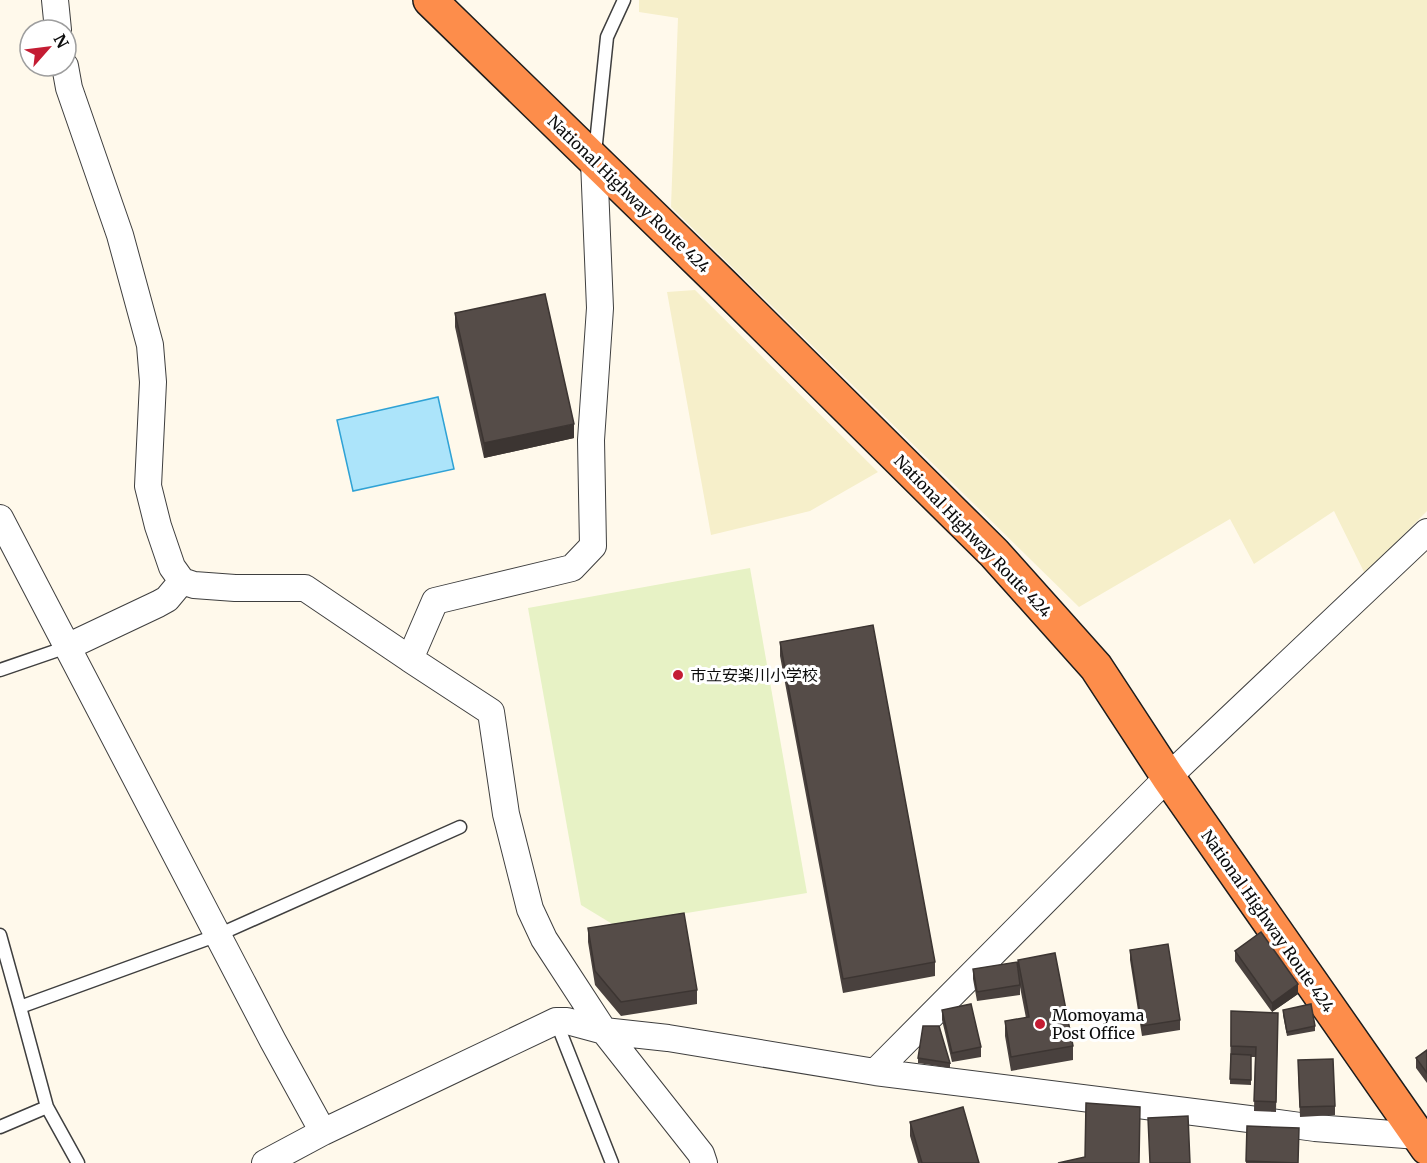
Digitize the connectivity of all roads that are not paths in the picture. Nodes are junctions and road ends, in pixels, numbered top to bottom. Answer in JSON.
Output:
{"nodes":[{"id":1,"x":55,"y":0,"type":"edge"},
{"id":2,"x":430,"y":0,"type":"edge"},
{"id":3,"x":624,"y":0,"type":"edge"},
{"id":4,"x":57,"y":18,"type":"edge"},
{"id":5,"x":67,"y":78,"type":"edge"},
{"id":6,"x":594,"y":160,"type":"junction"},
{"id":7,"x":0,"y":518,"type":"edge"},
{"id":8,"x":1427,"y":532,"type":"edge"},
{"id":9,"x":182,"y":581,"type":"junction"},
{"id":10,"x":67,"y":647,"type":"junction"},
{"id":11,"x":410,"y":659,"type":"junction"},
{"id":12,"x":0,"y":670,"type":"edge"},
{"id":13,"x":1168,"y":777,"type":"junction"},
{"id":14,"x":460,"y":827,"type":"dead end"},
{"id":15,"x":0,"y":935,"type":"edge"},
{"id":16,"x":218,"y":935,"type":"junction"},
{"id":17,"x":20,"y":1007,"type":"junction"},
{"id":18,"x":556,"y":1021,"type":"junction"},
{"id":19,"x":604,"y":1031,"type":"junction"},
{"id":20,"x":875,"y":1072,"type":"junction"},
{"id":21,"x":47,"y":1107,"type":"junction"},
{"id":22,"x":0,"y":1127,"type":"edge"},
{"id":23,"x":323,"y":1132,"type":"junction"},
{"id":24,"x":1423,"y":1142,"type":"edge"},
{"id":25,"x":78,"y":1163,"type":"edge"},
{"id":26,"x":265,"y":1163,"type":"edge"},
{"id":27,"x":612,"y":1163,"type":"edge"},
{"id":28,"x":704,"y":1163,"type":"edge"}],
"edges":[{"from":1,"to":4,"type":"street"},
{"from":2,"to":6,"type":"highway","name":"National Highway Route 424"},
{"from":3,"to":6,"type":"lane"},
{"from":5,"to":9,"type":"street"},
{"from":6,"to":11,"type":"street"},
{"from":6,"to":13,"type":"highway","name":"National Highway Route 424"},
{"from":7,"to":10,"type":"street"},
{"from":8,"to":13,"type":"street"},
{"from":9,"to":10,"type":"street"},
{"from":9,"to":11,"type":"street"},
{"from":10,"to":12,"type":"lane"},
{"from":10,"to":16,"type":"street"},
{"from":11,"to":19,"type":"street"},
{"from":13,"to":20,"type":"street"},
{"from":13,"to":24,"type":"highway","name":"National Highway Route 424"},
{"from":14,"to":16,"type":"lane"},
{"from":15,"to":17,"type":"lane"},
{"from":16,"to":17,"type":"lane"},
{"from":16,"to":23,"type":"street"},
{"from":17,"to":21,"type":"lane"},
{"from":18,"to":19,"type":"street"},
{"from":18,"to":23,"type":"street"},
{"from":18,"to":27,"type":"lane"},
{"from":19,"to":20,"type":"street"},
{"from":19,"to":28,"type":"street"},
{"from":20,"to":24,"type":"street"},
{"from":21,"to":22,"type":"lane"},
{"from":21,"to":25,"type":"lane"},
{"from":23,"to":26,"type":"street"}]}
